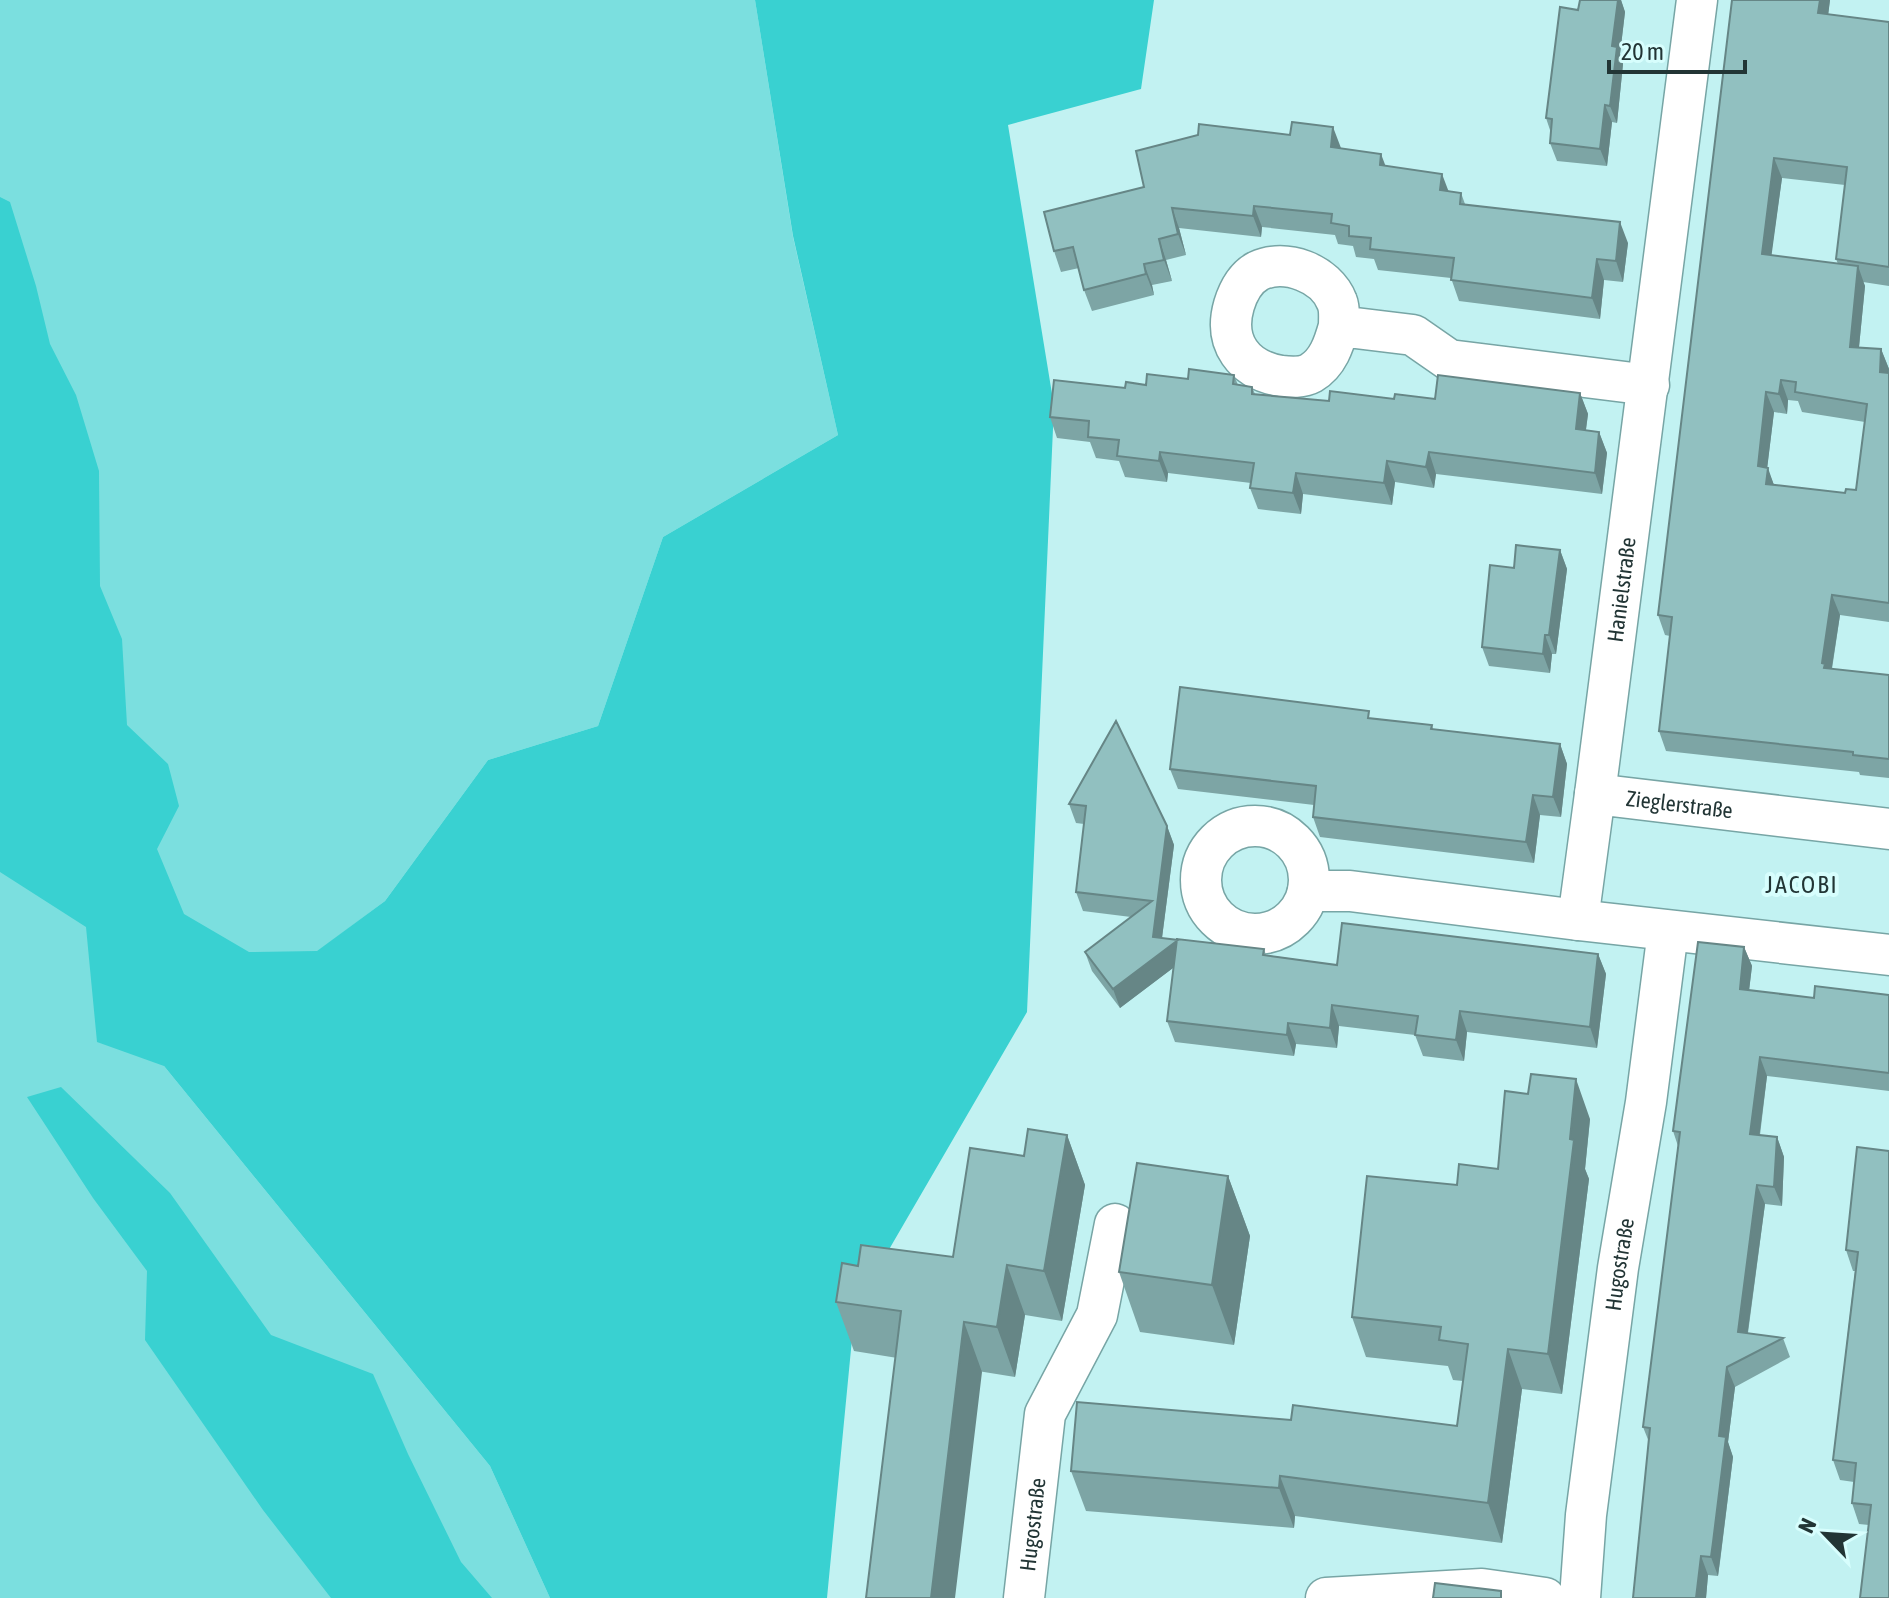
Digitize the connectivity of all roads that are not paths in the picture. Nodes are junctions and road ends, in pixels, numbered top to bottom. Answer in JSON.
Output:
{"nodes":[{"id":1,"x":1697,"y":0,"type":"edge"},
{"id":2,"x":1339,"y":326,"type":"dead end"},
{"id":3,"x":1649,"y":385,"type":"junction"},
{"id":4,"x":1595,"y":794,"type":"junction"},
{"id":5,"x":1889,"y":829,"type":"edge"},
{"id":6,"x":1308,"y":891,"type":"dead end"},
{"id":7,"x":1578,"y":920,"type":"junction"},
{"id":8,"x":1668,"y":931,"type":"junction"},
{"id":9,"x":1889,"y":955,"type":"edge"},
{"id":10,"x":1115,"y":1224,"type":"dead end"},
{"id":11,"x":1024,"y":1598,"type":"edge"},
{"id":12,"x":1326,"y":1598,"type":"edge"},
{"id":13,"x":1545,"y":1598,"type":"edge"},
{"id":14,"x":1580,"y":1598,"type":"edge"}],
"edges":[{"from":1,"to":3,"type":"street","name":"Hanielstraße"},
{"from":2,"to":3,"type":"street"},
{"from":3,"to":4,"type":"street","name":"Hanielstraße"},
{"from":4,"to":5,"type":"street","name":"Zieglerstraße"},
{"from":4,"to":7,"type":"street","name":"Zieglerstraße"},
{"from":6,"to":7,"type":"street"},
{"from":7,"to":8,"type":"street"},
{"from":8,"to":9,"type":"street"},
{"from":8,"to":14,"type":"street","name":"Hugostraße"},
{"from":10,"to":11,"type":"street","name":"Hugostraße"},
{"from":12,"to":13,"type":"street"}]}
